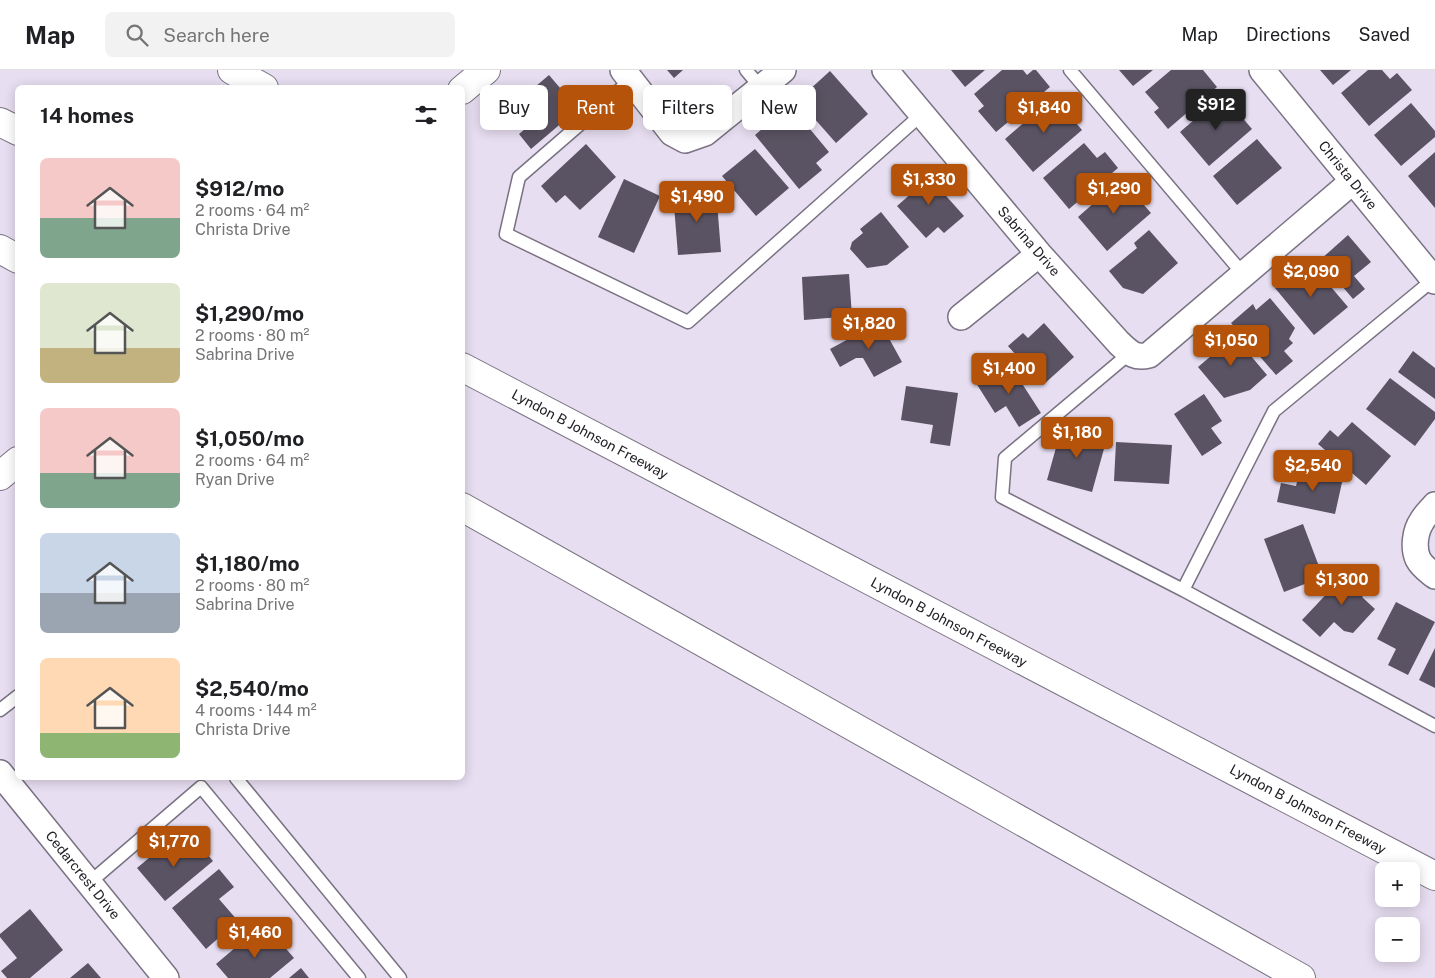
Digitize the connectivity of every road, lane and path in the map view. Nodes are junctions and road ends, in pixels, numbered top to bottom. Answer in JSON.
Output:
{"nodes":[{"id":1,"x":232,"y":70,"type":"edge"},
{"id":2,"x":486,"y":70,"type":"edge"},
{"id":3,"x":783,"y":70,"type":"edge"},
{"id":4,"x":885,"y":70,"type":"edge"},
{"id":5,"x":1070,"y":70,"type":"edge"},
{"id":6,"x":1262,"y":70,"type":"edge"},
{"id":7,"x":627,"y":75,"type":"edge"},
{"id":8,"x":754,"y":79,"type":"edge"},
{"id":9,"x":259,"y":85,"type":"edge"},
{"id":10,"x":465,"y":88,"type":"edge"},
{"id":11,"x":922,"y":114,"type":"junction"},
{"id":12,"x":0,"y":122,"type":"edge"},
{"id":13,"x":15,"y":130,"type":"edge"},
{"id":14,"x":1353,"y":181,"type":"junction"},
{"id":15,"x":0,"y":249,"type":"edge"},
{"id":16,"x":1039,"y":254,"type":"junction"},
{"id":17,"x":15,"y":257,"type":"edge"},
{"id":18,"x":1244,"y":275,"type":"junction"},
{"id":19,"x":1434,"y":280,"type":"edge"},
{"id":20,"x":961,"y":318,"type":"dead end"},
{"id":21,"x":1135,"y":355,"type":"junction"},
{"id":22,"x":465,"y":369,"type":"edge"},
{"id":23,"x":15,"y":464,"type":"edge"},
{"id":24,"x":0,"y":476,"type":"edge"},
{"id":25,"x":1435,"y":505,"type":"edge"},
{"id":26,"x":465,"y":509,"type":"edge"},
{"id":27,"x":1435,"y":576,"type":"edge"},
{"id":28,"x":1183,"y":590,"type":"junction"},
{"id":29,"x":15,"y":698,"type":"edge"},
{"id":30,"x":0,"y":710,"type":"edge"},
{"id":31,"x":1435,"y":726,"type":"edge"},
{"id":32,"x":0,"y":773,"type":"edge"},
{"id":33,"x":238,"y":780,"type":"edge"},
{"id":34,"x":1435,"y":876,"type":"edge"},
{"id":35,"x":89,"y":883,"type":"junction"},
{"id":36,"x":165,"y":978,"type":"edge"},
{"id":37,"x":359,"y":978,"type":"edge"},
{"id":38,"x":400,"y":978,"type":"edge"},
{"id":39,"x":1301,"y":978,"type":"edge"}],
"edges":[{"from":1,"to":9,"type":"main road"},
{"from":2,"to":10,"type":"main road"},
{"from":3,"to":8,"type":"street"},
{"from":4,"to":11,"type":"street","name":"Sabrina Drive"},
{"from":5,"to":18,"type":"lane"},
{"from":6,"to":14,"type":"street","name":"Christa Drive"},
{"from":7,"to":8,"type":"street"},
{"from":7,"to":11,"type":"lane"},
{"from":11,"to":16,"type":"street","name":"Sabrina Drive"},
{"from":12,"to":13,"type":"main road"},
{"from":14,"to":18,"type":"street"},
{"from":14,"to":19,"type":"street","name":"Christa Drive"},
{"from":15,"to":17,"type":"main road"},
{"from":16,"to":20,"type":"street"},
{"from":16,"to":21,"type":"street","name":"Sabrina Drive"},
{"from":18,"to":21,"type":"street"},
{"from":19,"to":28,"type":"lane"},
{"from":21,"to":28,"type":"lane"},
{"from":22,"to":34,"type":"main road","name":"Lyndon B Johnson Freeway"},
{"from":23,"to":24,"type":"main road"},
{"from":25,"to":27,"type":"street"},
{"from":26,"to":39,"type":"main road"},
{"from":28,"to":31,"type":"lane"},
{"from":29,"to":30,"type":"lane"},
{"from":32,"to":35,"type":"street","name":"Cedarcrest Drive"},
{"from":33,"to":38,"type":"lane"},
{"from":35,"to":36,"type":"street","name":"Cedarcrest Drive"},
{"from":35,"to":37,"type":"lane"}]}
